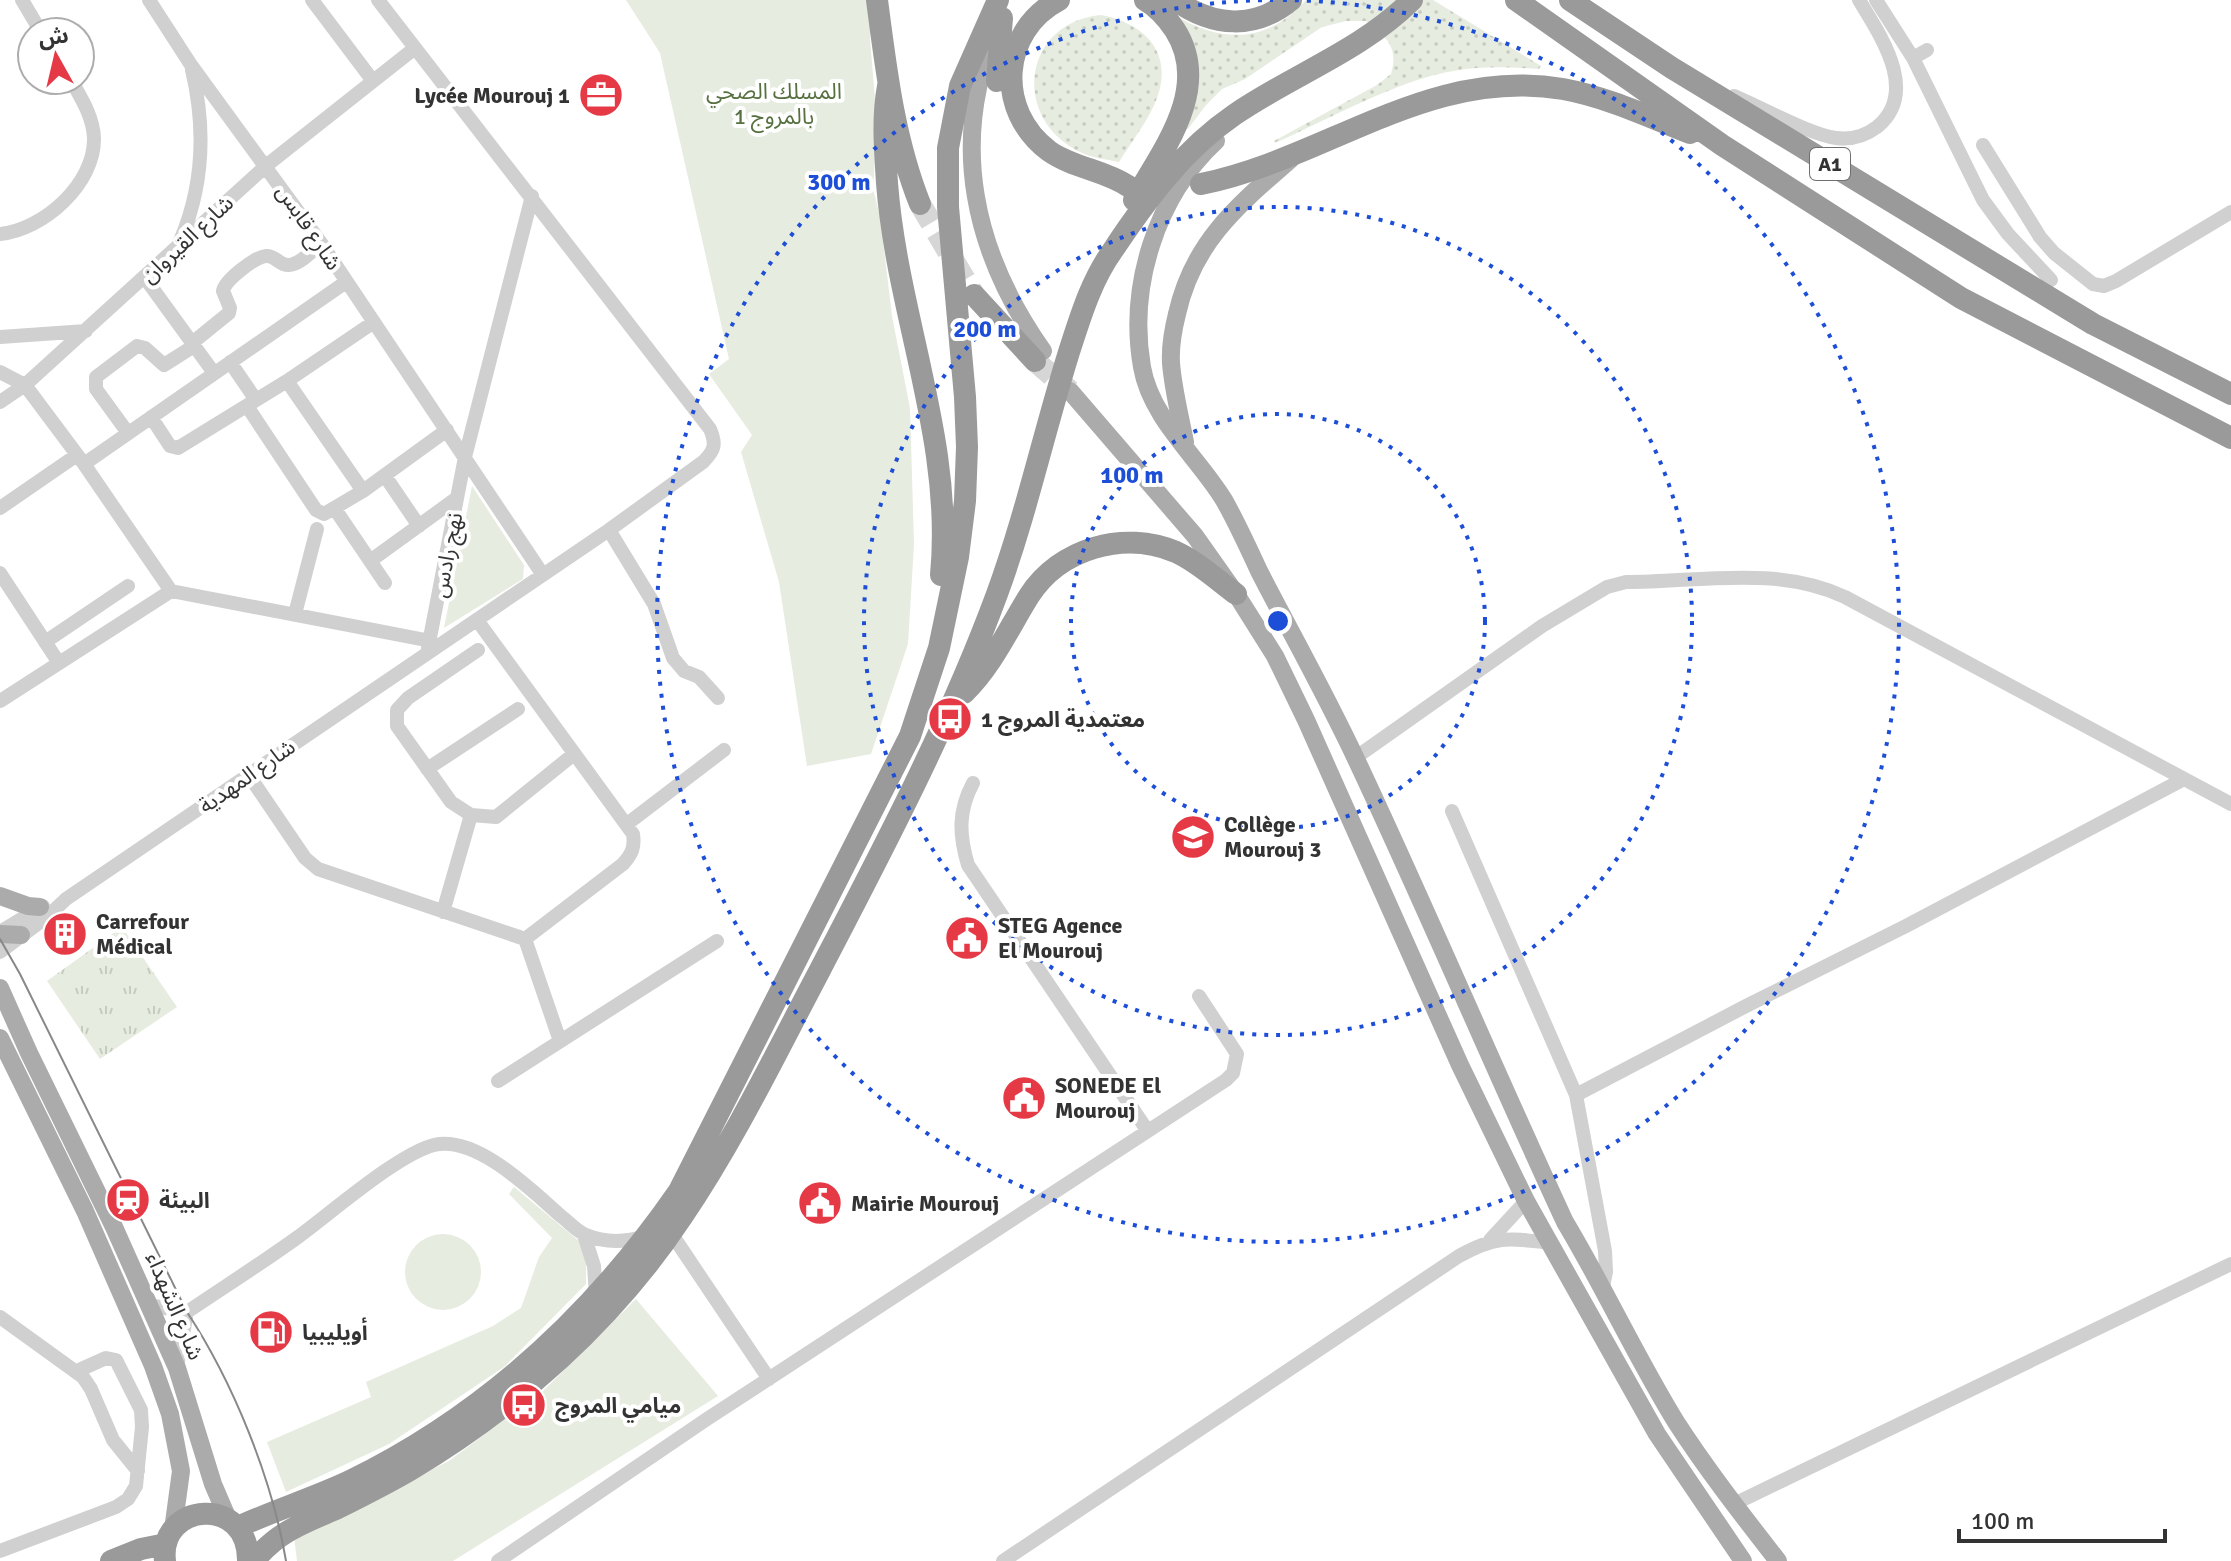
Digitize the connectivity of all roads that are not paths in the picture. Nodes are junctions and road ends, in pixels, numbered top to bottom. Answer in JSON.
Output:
{"nodes":[{"id":1,"x":169,"y":0,"type":"edge"},
{"id":2,"x":312,"y":0,"type":"edge"},
{"id":3,"x":378,"y":0,"type":"edge"},
{"id":4,"x":877,"y":0,"type":"edge"},
{"id":5,"x":1059,"y":0,"type":"edge"},
{"id":6,"x":1145,"y":0,"type":"edge"},
{"id":7,"x":1175,"y":0,"type":"edge"},
{"id":8,"x":1291,"y":0,"type":"edge"},
{"id":9,"x":1412,"y":0,"type":"edge"},
{"id":10,"x":1516,"y":0,"type":"edge"},
{"id":11,"x":1570,"y":0,"type":"edge"},
{"id":12,"x":1859,"y":0,"type":"edge"},
{"id":13,"x":1876,"y":0,"type":"edge"},
{"id":14,"x":153,"y":4,"type":"edge"},
{"id":15,"x":1002,"y":6,"type":"edge"},
{"id":16,"x":415,"y":48,"type":"junction"},
{"id":17,"x":1927,"y":50,"type":"dead end"},
{"id":18,"x":1913,"y":58,"type":"junction"},
{"id":19,"x":191,"y":65,"type":"junction"},
{"id":20,"x":1672,"y":68,"type":"junction"},
{"id":21,"x":373,"y":81,"type":"junction"},
{"id":22,"x":888,"y":86,"type":"junction"},
{"id":23,"x":1267,"y":95,"type":"junction"},
{"id":24,"x":79,"y":96,"type":"edge"},
{"id":25,"x":1722,"y":145,"type":"junction"},
{"id":26,"x":1983,"y":145,"type":"dead end"},
{"id":27,"x":1302,"y":150,"type":"junction"},
{"id":28,"x":267,"y":165,"type":"junction"},
{"id":29,"x":1201,"y":184,"type":"dead end"},
{"id":30,"x":532,"y":196,"type":"junction"},
{"id":31,"x":920,"y":204,"type":"tunnel mouth"},
{"id":32,"x":2231,"y":212,"type":"edge"},
{"id":33,"x":0,"y":234,"type":"edge"},
{"id":34,"x":321,"y":243,"type":"junction"},
{"id":35,"x":176,"y":249,"type":"junction"},
{"id":36,"x":1100,"y":269,"type":"junction"},
{"id":37,"x":145,"y":278,"type":"junction"},
{"id":38,"x":2051,"y":280,"type":"joint"},
{"id":39,"x":346,"y":282,"type":"junction"},
{"id":40,"x":974,"y":295,"type":"tunnel mouth"},
{"id":41,"x":374,"y":322,"type":"junction"},
{"id":42,"x":2093,"y":324,"type":"junction"},
{"id":43,"x":86,"y":331,"type":"junction"},
{"id":44,"x":0,"y":337,"type":"edge"},
{"id":45,"x":193,"y":344,"type":"junction"},
{"id":46,"x":1039,"y":356,"type":"joint"},
{"id":47,"x":230,"y":362,"type":"junction"},
{"id":48,"x":0,"y":372,"type":"edge"},
{"id":49,"x":214,"y":373,"type":"junction"},
{"id":50,"x":287,"y":381,"type":"junction"},
{"id":51,"x":25,"y":385,"type":"junction"},
{"id":52,"x":1070,"y":391,"type":"tunnel mouth"},
{"id":53,"x":2231,"y":394,"type":"edge"},
{"id":54,"x":0,"y":402,"type":"edge"},
{"id":55,"x":252,"y":403,"type":"junction"},
{"id":56,"x":151,"y":417,"type":"junction"},
{"id":57,"x":447,"y":430,"type":"junction"},
{"id":58,"x":128,"y":433,"type":"junction"},
{"id":59,"x":2231,"y":438,"type":"edge"},
{"id":60,"x":1185,"y":445,"type":"junction"},
{"id":61,"x":465,"y":457,"type":"junction"},
{"id":62,"x":80,"y":460,"type":"junction"},
{"id":63,"x":385,"y":476,"type":"junction"},
{"id":64,"x":363,"y":491,"type":"junction"},
{"id":65,"x":457,"y":498,"type":"junction"},
{"id":66,"x":0,"y":508,"type":"edge"},
{"id":67,"x":335,"y":509,"type":"junction"},
{"id":68,"x":419,"y":526,"type":"junction"},
{"id":69,"x":317,"y":529,"type":"dead end"},
{"id":70,"x":609,"y":530,"type":"junction"},
{"id":71,"x":370,"y":561,"type":"junction"},
{"id":72,"x":0,"y":573,"type":"edge"},
{"id":73,"x":543,"y":575,"type":"junction"},
{"id":74,"x":385,"y":583,"type":"dead end"},
{"id":75,"x":128,"y":586,"type":"dead end"},
{"id":76,"x":171,"y":591,"type":"junction"},
{"id":77,"x":1236,"y":594,"type":"junction"},
{"id":78,"x":295,"y":614,"type":"junction"},
{"id":79,"x":477,"y":620,"type":"junction"},
{"id":80,"x":45,"y":642,"type":"junction"},
{"id":81,"x":429,"y":646,"type":"junction"},
{"id":82,"x":478,"y":650,"type":"dead end"},
{"id":83,"x":59,"y":663,"type":"junction"},
{"id":84,"x":928,"y":683,"type":"junction"},
{"id":85,"x":718,"y":698,"type":"dead end"},
{"id":86,"x":0,"y":701,"type":"edge"},
{"id":87,"x":954,"y":701,"type":"junction"},
{"id":88,"x":518,"y":709,"type":"dead end"},
{"id":89,"x":724,"y":750,"type":"dead end"},
{"id":90,"x":574,"y":754,"type":"junction"},
{"id":91,"x":1355,"y":758,"type":"junction"},
{"id":92,"x":427,"y":769,"type":"junction"},
{"id":93,"x":248,"y":774,"type":"junction"},
{"id":94,"x":2184,"y":779,"type":"junction"},
{"id":95,"x":973,"y":783,"type":"dead end"},
{"id":96,"x":2231,"y":804,"type":"edge"},
{"id":97,"x":1452,"y":811,"type":"dead end"},
{"id":98,"x":471,"y":815,"type":"junction"},
{"id":99,"x":627,"y":824,"type":"junction"},
{"id":100,"x":0,"y":896,"type":"edge"},
{"id":101,"x":66,"y":899,"type":"junction"},
{"id":102,"x":40,"y":907,"type":"junction"},
{"id":103,"x":443,"y":912,"type":"junction"},
{"id":104,"x":0,"y":933,"type":"edge"},
{"id":105,"x":21,"y":935,"type":"junction"},
{"id":106,"x":525,"y":939,"type":"junction"},
{"id":107,"x":717,"y":941,"type":"dead end"},
{"id":108,"x":0,"y":952,"type":"edge"},
{"id":109,"x":0,"y":988,"type":"edge"},
{"id":110,"x":1199,"y":996,"type":"dead end"},
{"id":111,"x":0,"y":1038,"type":"edge"},
{"id":112,"x":560,"y":1041,"type":"junction"},
{"id":113,"x":498,"y":1081,"type":"dead end"},
{"id":114,"x":1576,"y":1095,"type":"junction"},
{"id":115,"x":1147,"y":1130,"type":"junction"},
{"id":116,"x":1021,"y":1193,"type":"dead end"},
{"id":117,"x":1526,"y":1201,"type":"junction"},
{"id":118,"x":1030,"y":1207,"type":"junction"},
{"id":119,"x":671,"y":1233,"type":"junction"},
{"id":120,"x":584,"y":1235,"type":"junction"},
{"id":121,"x":648,"y":1236,"type":"junction"},
{"id":122,"x":1490,"y":1240,"type":"junction"},
{"id":123,"x":1551,"y":1243,"type":"junction"},
{"id":124,"x":2231,"y":1264,"type":"edge"},
{"id":125,"x":1603,"y":1287,"type":"junction"},
{"id":126,"x":596,"y":1295,"type":"junction"},
{"id":127,"x":149,"y":1305,"type":"junction"},
{"id":128,"x":187,"y":1312,"type":"junction"},
{"id":129,"x":0,"y":1317,"type":"edge"},
{"id":130,"x":177,"y":1368,"type":"junction"},
{"id":131,"x":77,"y":1371,"type":"junction"},
{"id":132,"x":769,"y":1379,"type":"junction"},
{"id":133,"x":138,"y":1471,"type":"junction"},
{"id":134,"x":1734,"y":1504,"type":"junction"},
{"id":135,"x":233,"y":1523,"type":"junction"},
{"id":136,"x":168,"y":1545,"type":"edge"},
{"id":137,"x":0,"y":1551,"type":"edge"},
{"id":138,"x":111,"y":1561,"type":"edge"},
{"id":139,"x":251,"y":1561,"type":"edge"},
{"id":140,"x":498,"y":1561,"type":"edge"},
{"id":141,"x":1003,"y":1561,"type":"edge"},
{"id":142,"x":1743,"y":1561,"type":"edge"},
{"id":143,"x":1778,"y":1561,"type":"edge"}],
"edges":[{"from":1,"to":14,"type":"street"},
{"from":2,"to":21,"type":"street"},
{"from":3,"to":16,"type":"street"},
{"from":4,"to":22,"type":"highway"},
{"from":5,"to":15,"type":"highway"},
{"from":6,"to":36,"type":"highway"},
{"from":7,"to":8,"type":"highway"},
{"from":9,"to":23,"type":"highway"},
{"from":10,"to":25,"type":"highway","number":"A1"},
{"from":11,"to":20,"type":"highway","number":"A1"},
{"from":12,"to":20,"type":"street"},
{"from":13,"to":18,"type":"street"},
{"from":14,"to":19,"type":"street","name":"شارع قابس"},
{"from":15,"to":46,"type":"main road"},
{"from":15,"to":84,"type":"highway"},
{"from":16,"to":21,"type":"street","name":"شارع القيروان"},
{"from":16,"to":30,"type":"street"},
{"from":17,"to":18,"type":"street"},
{"from":18,"to":38,"type":"street"},
{"from":19,"to":28,"type":"street","name":"شارع قابس"},
{"from":19,"to":35,"type":"street"},
{"from":20,"to":42,"type":"highway","number":"A1"},
{"from":21,"to":28,"type":"street","name":"شارع القيروان"},
{"from":22,"to":31,"type":"highway"},
{"from":22,"to":84,"type":"highway"},
{"from":23,"to":36,"type":"highway"},
{"from":23,"to":60,"type":"main road"},
{"from":24,"to":33,"type":"street"},
{"from":25,"to":27,"type":"highway"},
{"from":25,"to":59,"type":"highway","number":"A1"},
{"from":26,"to":32,"type":"street"},
{"from":27,"to":29,"type":"highway"},
{"from":27,"to":60,"type":"main road"},
{"from":28,"to":34,"type":"street","name":"شارع قابس"},
{"from":28,"to":35,"type":"street","name":"شارع القيروان"},
{"from":30,"to":61,"type":"street","name":"نهج رادس"},
{"from":30,"to":70,"type":"street","name":"شارع المهدية"},
{"from":34,"to":39,"type":"street","name":"شارع قابس"},
{"from":34,"to":45,"type":"street"},
{"from":35,"to":37,"type":"street","name":"شارع القيروان"},
{"from":36,"to":87,"type":"highway"},
{"from":37,"to":43,"type":"street","name":"شارع القيروان"},
{"from":37,"to":45,"type":"street"},
{"from":38,"to":42,"type":"highway"},
{"from":39,"to":41,"type":"street","name":"شارع قابس"},
{"from":39,"to":47,"type":"street"},
{"from":40,"to":46,"type":"highway"},
{"from":41,"to":50,"type":"street"},
{"from":41,"to":57,"type":"street","name":"شارع قابس"},
{"from":42,"to":53,"type":"highway","number":"A1"},
{"from":43,"to":44,"type":"street"},
{"from":43,"to":51,"type":"street","name":"شارع القيروان"},
{"from":45,"to":49,"type":"street"},
{"from":45,"to":58,"type":"street"},
{"from":47,"to":49,"type":"street"},
{"from":47,"to":55,"type":"street"},
{"from":48,"to":51,"type":"street"},
{"from":49,"to":56,"type":"street"},
{"from":50,"to":55,"type":"street"},
{"from":50,"to":64,"type":"street"},
{"from":51,"to":54,"type":"street","name":"شارع القيروان"},
{"from":51,"to":62,"type":"street"},
{"from":52,"to":77,"type":"main road"},
{"from":55,"to":56,"type":"street"},
{"from":55,"to":67,"type":"street"},
{"from":56,"to":58,"type":"street"},
{"from":57,"to":61,"type":"street","name":"شارع قابس"},
{"from":57,"to":63,"type":"street"},
{"from":58,"to":62,"type":"street"},
{"from":60,"to":91,"type":"main road"},
{"from":61,"to":65,"type":"street","name":"نهج رادس"},
{"from":61,"to":73,"type":"street","name":"شارع قابس"},
{"from":62,"to":66,"type":"street"},
{"from":62,"to":76,"type":"street"},
{"from":63,"to":64,"type":"street"},
{"from":63,"to":68,"type":"street"},
{"from":64,"to":67,"type":"street"},
{"from":65,"to":68,"type":"street"},
{"from":65,"to":81,"type":"street","name":"نهج رادس"},
{"from":67,"to":71,"type":"street"},
{"from":68,"to":71,"type":"street"},
{"from":69,"to":78,"type":"street"},
{"from":70,"to":73,"type":"street","name":"شارع المهدية"},
{"from":70,"to":85,"type":"street"},
{"from":71,"to":74,"type":"street"},
{"from":72,"to":80,"type":"street"},
{"from":73,"to":79,"type":"street","name":"شارع المهدية"},
{"from":75,"to":80,"type":"street"},
{"from":76,"to":78,"type":"street"},
{"from":76,"to":83,"type":"street"},
{"from":77,"to":87,"type":"highway"},
{"from":77,"to":117,"type":"main road"},
{"from":78,"to":81,"type":"street"},
{"from":79,"to":81,"type":"street","name":"شارع المهدية"},
{"from":79,"to":90,"type":"street"},
{"from":80,"to":83,"type":"street"},
{"from":81,"to":93,"type":"street","name":"شارع المهدية"},
{"from":82,"to":92,"type":"street"},
{"from":83,"to":86,"type":"street"},
{"from":84,"to":121,"type":"highway"},
{"from":87,"to":119,"type":"highway"},
{"from":88,"to":92,"type":"street"},
{"from":89,"to":99,"type":"street"},
{"from":90,"to":98,"type":"street"},
{"from":90,"to":99,"type":"street"},
{"from":91,"to":94,"type":"street"},
{"from":91,"to":125,"type":"main road"},
{"from":92,"to":98,"type":"street"},
{"from":93,"to":101,"type":"street","name":"شارع المهدية"},
{"from":93,"to":103,"type":"street"},
{"from":94,"to":96,"type":"street"},
{"from":94,"to":114,"type":"street"},
{"from":95,"to":115,"type":"street"},
{"from":97,"to":114,"type":"street"},
{"from":98,"to":103,"type":"street"},
{"from":99,"to":106,"type":"street"},
{"from":100,"to":102,"type":"main road"},
{"from":101,"to":102,"type":"street"},
{"from":101,"to":105,"type":"street"},
{"from":102,"to":104,"type":"street"},
{"from":103,"to":106,"type":"street"},
{"from":104,"to":105,"type":"main road"},
{"from":105,"to":108,"type":"street"},
{"from":106,"to":112,"type":"street"},
{"from":107,"to":112,"type":"street"},
{"from":109,"to":127,"type":"main road","name":"شارع الشهداء"},
{"from":110,"to":115,"type":"street"},
{"from":111,"to":136,"type":"main road","name":"شارع الشهداء"},
{"from":112,"to":113,"type":"street"},
{"from":114,"to":125,"type":"street"},
{"from":115,"to":118,"type":"street"},
{"from":116,"to":118,"type":"street"},
{"from":117,"to":122,"type":"street"},
{"from":117,"to":123,"type":"main road"},
{"from":118,"to":132,"type":"street"},
{"from":119,"to":132,"type":"street"},
{"from":119,"to":139,"type":"highway"},
{"from":120,"to":121,"type":"street"},
{"from":120,"to":126,"type":"street"},
{"from":120,"to":128,"type":"street"},
{"from":121,"to":126,"type":"highway"},
{"from":122,"to":123,"type":"street"},
{"from":122,"to":141,"type":"street"},
{"from":123,"to":142,"type":"main road"},
{"from":124,"to":134,"type":"street"},
{"from":125,"to":134,"type":"main road"},
{"from":126,"to":135,"type":"highway"},
{"from":127,"to":128,"type":"street"},
{"from":127,"to":130,"type":"main road","name":"شارع الشهداء"},
{"from":128,"to":130,"type":"street"},
{"from":129,"to":131,"type":"street"},
{"from":130,"to":135,"type":"main road","name":"شارع الشهداء"},
{"from":131,"to":133,"type":"street"},
{"from":131,"to":133,"type":"street"},
{"from":132,"to":140,"type":"street"},
{"from":133,"to":137,"type":"street"},
{"from":134,"to":143,"type":"main road"},
{"from":135,"to":136,"type":"highway"},
{"from":135,"to":139,"type":"highway"},
{"from":136,"to":138,"type":"highway"}]}
